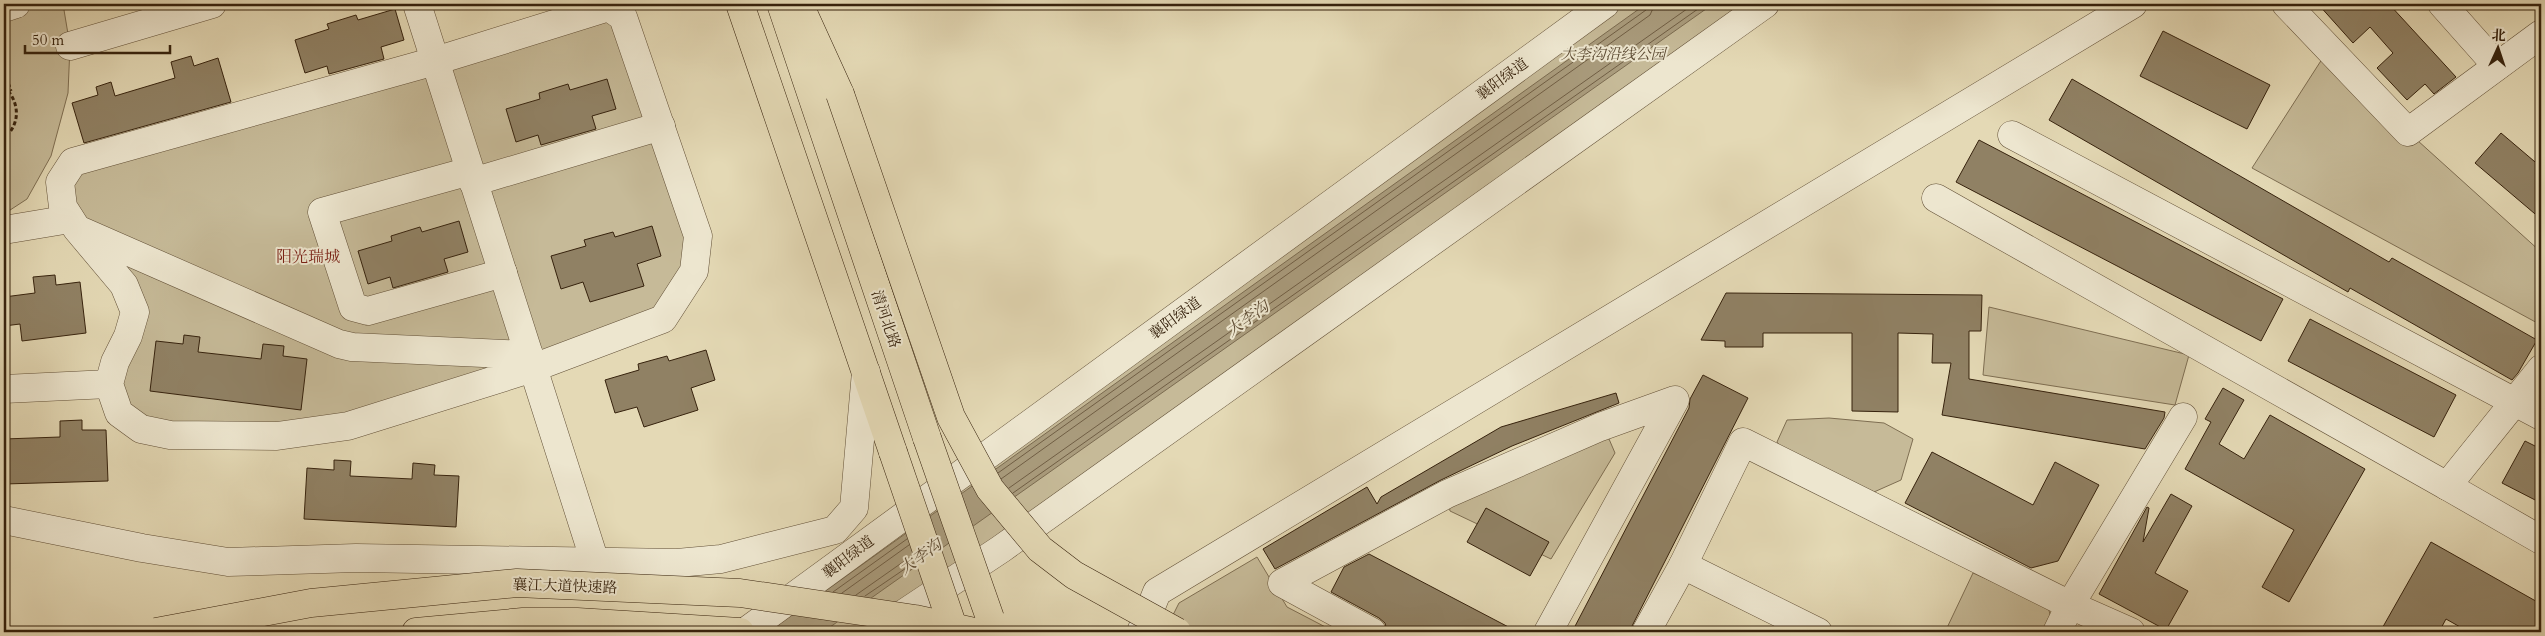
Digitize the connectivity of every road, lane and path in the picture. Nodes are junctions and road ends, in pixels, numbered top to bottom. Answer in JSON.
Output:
{"nodes":[{"id":1,"x":16,"y":4,"type":"edge"},
{"id":2,"x":212,"y":4,"type":"edge"},
{"id":3,"x":417,"y":4,"type":"edge"},
{"id":4,"x":740,"y":4,"type":"edge"},
{"id":5,"x":780,"y":4,"type":"edge"},
{"id":6,"x":800,"y":4,"type":"edge"},
{"id":7,"x":1605,"y":4,"type":"edge"},
{"id":8,"x":1765,"y":4,"type":"edge"},
{"id":9,"x":2133,"y":4,"type":"edge"},
{"id":10,"x":2286,"y":4,"type":"edge"},
{"id":11,"x":2442,"y":4,"type":"edge"},
{"id":12,"x":4,"y":8,"type":"edge"},
{"id":13,"x":2541,"y":34,"type":"edge"},
{"id":14,"x":70,"y":46,"type":"dead end"},
{"id":15,"x":435,"y":61,"type":"junction"},
{"id":16,"x":2497,"y":66,"type":"junction"},
{"id":17,"x":4,"y":70,"type":"edge"},
{"id":18,"x":4,"y":79,"type":"edge"},
{"id":19,"x":4,"y":86,"type":"edge"},
{"id":20,"x":9,"y":86,"type":"junction"},
{"id":21,"x":12,"y":93,"type":"junction"},
{"id":22,"x":661,"y":126,"type":"junction"},
{"id":23,"x":2012,"y":136,"type":"dead end"},
{"id":24,"x":4,"y":138,"type":"edge"},
{"id":25,"x":472,"y":176,"type":"junction"},
{"id":26,"x":1936,"y":198,"type":"dead end"},
{"id":27,"x":74,"y":224,"type":"junction"},
{"id":28,"x":4,"y":230,"type":"edge"},
{"id":29,"x":503,"y":273,"type":"junction"},
{"id":30,"x":531,"y":361,"type":"junction"},
{"id":31,"x":2541,"y":369,"type":"edge"},
{"id":32,"x":866,"y":372,"type":"junction"},
{"id":33,"x":110,"y":384,"type":"junction"},
{"id":34,"x":4,"y":389,"type":"edge"},
{"id":35,"x":2515,"y":401,"type":"junction"},
{"id":36,"x":2541,"y":416,"type":"edge"},
{"id":37,"x":2183,"y":417,"type":"dead end"},
{"id":38,"x":2447,"y":486,"type":"junction"},
{"id":39,"x":4,"y":520,"type":"edge"},
{"id":40,"x":2541,"y":540,"type":"edge"},
{"id":41,"x":594,"y":562,"type":"junction"},
{"id":42,"x":1683,"y":565,"type":"junction"},
{"id":43,"x":2070,"y":605,"type":"junction"},
{"id":44,"x":577,"y":622,"type":"junction"},
{"id":45,"x":974,"y":629,"type":"edge"},
{"id":46,"x":156,"y":632,"type":"edge"},
{"id":47,"x":416,"y":632,"type":"edge"},
{"id":48,"x":647,"y":632,"type":"edge"},
{"id":49,"x":740,"y":632,"type":"edge"},
{"id":50,"x":745,"y":632,"type":"edge"},
{"id":51,"x":876,"y":632,"type":"edge"},
{"id":52,"x":1141,"y":632,"type":"edge"},
{"id":53,"x":1176,"y":632,"type":"edge"},
{"id":54,"x":1372,"y":632,"type":"edge"},
{"id":55,"x":1548,"y":632,"type":"edge"},
{"id":56,"x":1646,"y":632,"type":"edge"},
{"id":57,"x":1818,"y":632,"type":"edge"},
{"id":58,"x":2056,"y":632,"type":"edge"},
{"id":59,"x":2131,"y":632,"type":"edge"}],
"edges":[{"from":1,"to":12,"type":"street"},
{"from":2,"to":14,"type":"street"},
{"from":3,"to":15,"type":"street"},
{"from":4,"to":32,"type":"main road"},
{"from":5,"to":45,"type":"main road","name":"清河北路","bridge":true},
{"from":6,"to":53,"type":"main road","bridge":true},
{"from":7,"to":50,"type":"street","name":"襄阳绿道"},
{"from":8,"to":51,"type":"street"},
{"from":9,"to":52,"type":"street"},
{"from":10,"to":16,"type":"street"},
{"from":11,"to":16,"type":"street"},
{"from":13,"to":16,"type":"street"},
{"from":15,"to":22,"type":"street"},
{"from":15,"to":25,"type":"street"},
{"from":15,"to":27,"type":"street"},
{"from":17,"to":20,"type":"path"},
{"from":18,"to":20,"type":"path"},
{"from":19,"to":21,"type":"path"},
{"from":20,"to":21,"type":"path"},
{"from":21,"to":24,"type":"path"},
{"from":22,"to":25,"type":"street"},
{"from":22,"to":30,"type":"street"},
{"from":23,"to":35,"type":"street"},
{"from":25,"to":29,"type":"street"},
{"from":25,"to":29,"type":"street"},
{"from":26,"to":38,"type":"street"},
{"from":27,"to":28,"type":"street"},
{"from":27,"to":30,"type":"street"},
{"from":27,"to":33,"type":"street"},
{"from":29,"to":30,"type":"street"},
{"from":30,"to":33,"type":"street"},
{"from":30,"to":41,"type":"street"},
{"from":31,"to":35,"type":"street"},
{"from":32,"to":41,"type":"street"},
{"from":32,"to":45,"type":"main road","bridge":true},
{"from":33,"to":34,"type":"street"},
{"from":35,"to":36,"type":"street"},
{"from":35,"to":38,"type":"street"},
{"from":37,"to":43,"type":"street"},
{"from":38,"to":40,"type":"street"},
{"from":39,"to":41,"type":"street"},
{"from":42,"to":43,"type":"street"},
{"from":42,"to":56,"type":"street"},
{"from":42,"to":57,"type":"street"},
{"from":43,"to":58,"type":"street"},
{"from":43,"to":59,"type":"street"},
{"from":44,"to":47,"type":"main road"},
{"from":44,"to":48,"type":"main road"},
{"from":44,"to":49,"type":"main road"},
{"from":45,"to":46,"type":"main road","name":"襄江大道快速路","bridge":true},
{"from":54,"to":55,"type":"street"}]}
